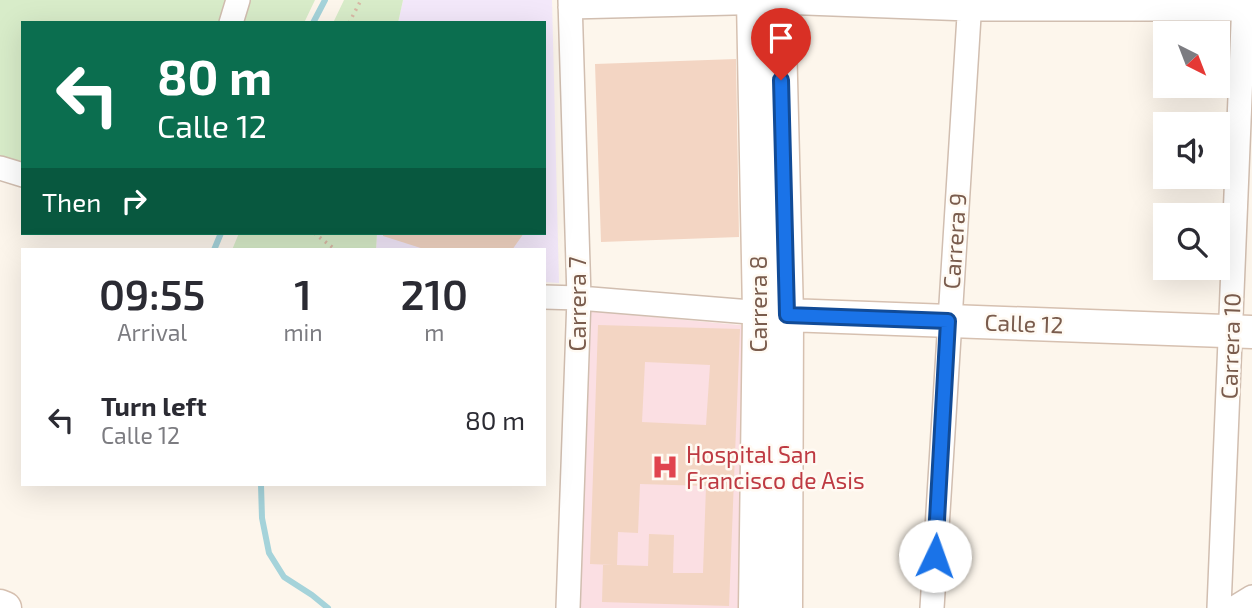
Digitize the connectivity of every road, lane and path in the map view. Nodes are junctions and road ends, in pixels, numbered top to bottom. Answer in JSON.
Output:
{"nodes":[{"id":1,"x":238,"y":0,"type":"edge"},
{"id":2,"x":362,"y":0,"type":"edge"},
{"id":3,"x":766,"y":1,"type":"edge"},
{"id":4,"x":570,"y":3,"type":"edge"},
{"id":5,"x":970,"y":4,"type":"edge"},
{"id":6,"x":1246,"y":6,"type":"edge"},
{"id":7,"x":231,"y":21,"type":"edge"},
{"id":8,"x":350,"y":21,"type":"edge"},
{"id":9,"x":0,"y":168,"type":"edge"},
{"id":10,"x":21,"y":174,"type":"edge"},
{"id":11,"x":317,"y":235,"type":"edge"},
{"id":12,"x":334,"y":248,"type":"edge"},
{"id":13,"x":546,"y":297,"type":"edge"},
{"id":14,"x":579,"y":298,"type":"junction"},
{"id":15,"x":773,"y":314,"type":"junction"},
{"id":16,"x":948,"y":321,"type":"junction"},
{"id":17,"x":1241,"y":331,"type":"edge"},
{"id":18,"x":1252,"y":597,"type":"edge"},
{"id":19,"x":568,"y":608,"type":"edge"},
{"id":20,"x":755,"y":608,"type":"edge"},
{"id":21,"x":786,"y":608,"type":"edge"},
{"id":22,"x":932,"y":608,"type":"edge"},
{"id":23,"x":1219,"y":608,"type":"edge"},
{"id":24,"x":1234,"y":608,"type":"edge"}],
"edges":[{"from":1,"to":7,"type":"street"},
{"from":2,"to":8,"type":"path"},
{"from":3,"to":4,"type":"street"},
{"from":3,"to":5,"type":"street"},
{"from":3,"to":15,"type":"main road","name":"Carrera 8"},
{"from":4,"to":14,"type":"street","name":"Carrera 7"},
{"from":5,"to":6,"type":"street"},
{"from":5,"to":16,"type":"street","name":"Carrera 9"},
{"from":6,"to":17,"type":"street","name":"Carrera 10"},
{"from":9,"to":10,"type":"street"},
{"from":11,"to":12,"type":"path"},
{"from":13,"to":14,"type":"street","name":"Calle 12"},
{"from":14,"to":15,"type":"street","name":"Calle 12"},
{"from":14,"to":19,"type":"street","name":"Carrera 7"},
{"from":15,"to":16,"type":"main road","name":"Calle 12"},
{"from":15,"to":20,"type":"main road","name":"Carrera 8"},
{"from":15,"to":21,"type":"main road","name":"Carrera 8"},
{"from":16,"to":17,"type":"main road","name":"Calle 12"},
{"from":16,"to":22,"type":"street","name":"Carrera 9"},
{"from":17,"to":23,"type":"street","name":"Carrera 10"},
{"from":18,"to":24,"type":"street"}]}
